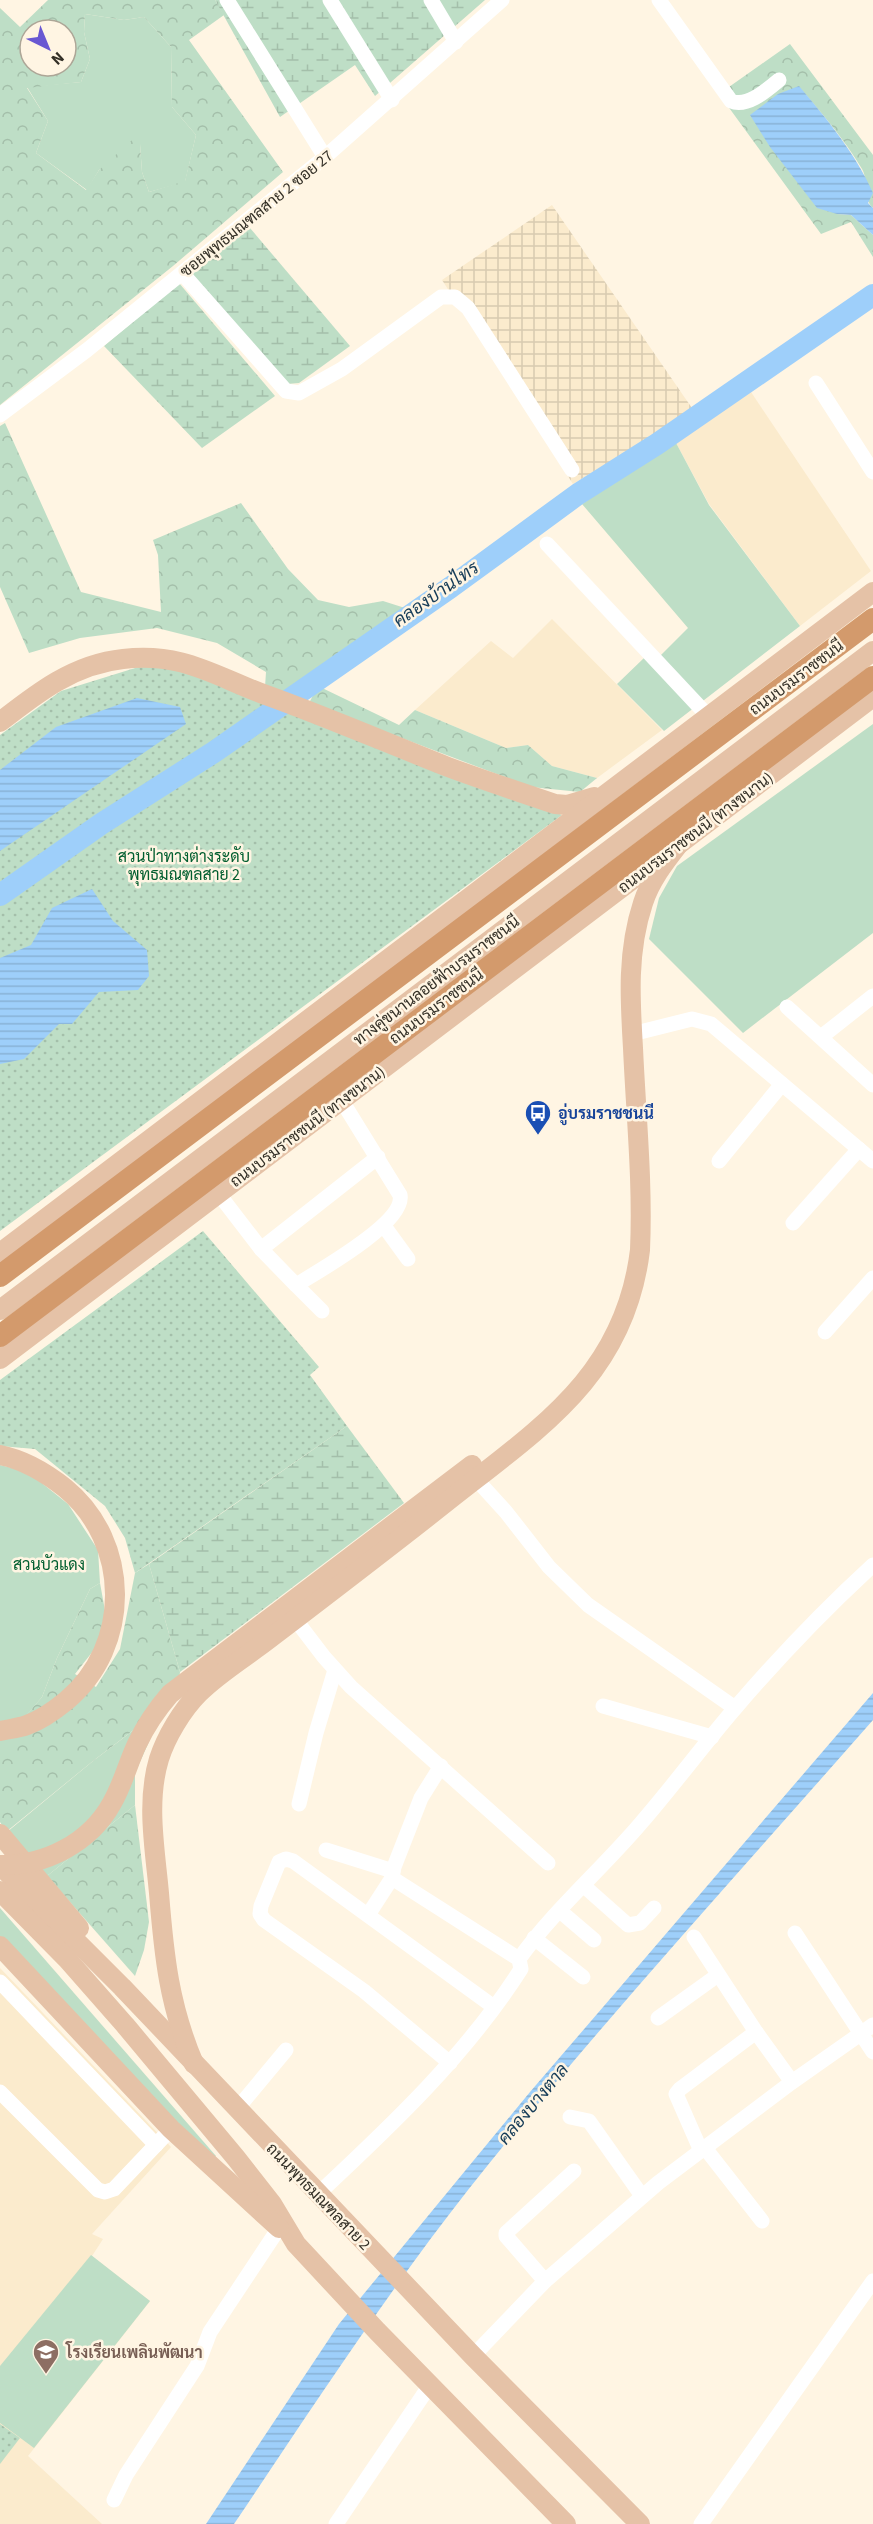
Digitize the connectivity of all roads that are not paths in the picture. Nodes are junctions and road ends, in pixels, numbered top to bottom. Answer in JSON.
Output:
{"nodes":[{"id":1,"x":227,"y":0,"type":"edge"},
{"id":2,"x":330,"y":0,"type":"edge"},
{"id":3,"x":431,"y":0,"type":"edge"},
{"id":4,"x":502,"y":0,"type":"edge"},
{"id":5,"x":660,"y":0,"type":"edge"},
{"id":6,"x":456,"y":42,"type":"junction"},
{"id":7,"x":779,"y":80,"type":"dead end"},
{"id":8,"x":392,"y":100,"type":"junction"},
{"id":9,"x":325,"y":157,"type":"junction"},
{"id":10,"x":182,"y":273,"type":"junction"},
{"id":11,"x":816,"y":383,"type":"dead end"},
{"id":12,"x":0,"y":415,"type":"edge"},
{"id":13,"x":572,"y":470,"type":"dead end"},
{"id":14,"x":873,"y":472,"type":"edge"},
{"id":15,"x":547,"y":544,"type":"dead end"},
{"id":16,"x":873,"y":592,"type":"edge"},
{"id":17,"x":873,"y":604,"type":"edge"},
{"id":18,"x":873,"y":619,"type":"edge"},
{"id":19,"x":873,"y":630,"type":"edge"},
{"id":20,"x":873,"y":651,"type":"edge"},
{"id":21,"x":873,"y":677,"type":"edge"},
{"id":22,"x":786,"y":684,"type":"junction"},
{"id":23,"x":873,"y":684,"type":"edge"},
{"id":24,"x":873,"y":697,"type":"edge"},
{"id":25,"x":825,"y":714,"type":"junction"},
{"id":26,"x":708,"y":716,"type":"junction"},
{"id":27,"x":0,"y":722,"type":"edge"},
{"id":28,"x":605,"y":794,"type":"junction"},
{"id":29,"x":678,"y":845,"type":"junction"},
{"id":30,"x":873,"y":996,"type":"edge"},
{"id":31,"x":787,"y":1007,"type":"dead end"},
{"id":32,"x":632,"y":1034,"type":"junction"},
{"id":33,"x":821,"y":1037,"type":"junction"},
{"id":34,"x":782,"y":1084,"type":"junction"},
{"id":35,"x":873,"y":1085,"type":"edge"},
{"id":36,"x":342,"y":1101,"type":"junction"},
{"id":37,"x":859,"y":1149,"type":"junction"},
{"id":38,"x":378,"y":1157,"type":"junction"},
{"id":39,"x":719,"y":1161,"type":"dead end"},
{"id":40,"x":873,"y":1161,"type":"edge"},
{"id":41,"x":218,"y":1193,"type":"junction"},
{"id":42,"x":793,"y":1223,"type":"dead end"},
{"id":43,"x":384,"y":1226,"type":"junction"},
{"id":44,"x":261,"y":1249,"type":"junction"},
{"id":45,"x":0,"y":1253,"type":"edge"},
{"id":46,"x":408,"y":1259,"type":"dead end"},
{"id":47,"x":0,"y":1276,"type":"edge"},
{"id":48,"x":873,"y":1278,"type":"edge"},
{"id":49,"x":296,"y":1285,"type":"junction"},
{"id":50,"x":0,"y":1289,"type":"edge"},
{"id":51,"x":0,"y":1310,"type":"edge"},
{"id":52,"x":322,"y":1311,"type":"dead end"},
{"id":53,"x":825,"y":1332,"type":"dead end"},
{"id":54,"x":0,"y":1336,"type":"edge"},
{"id":55,"x":0,"y":1359,"type":"edge"},
{"id":56,"x":550,"y":1421,"type":"junction"},
{"id":57,"x":0,"y":1455,"type":"edge"},
{"id":58,"x":476,"y":1479,"type":"junction"},
{"id":59,"x":873,"y":1565,"type":"edge"},
{"id":60,"x":295,"y":1619,"type":"junction"},
{"id":61,"x":335,"y":1670,"type":"junction"},
{"id":62,"x":603,"y":1706,"type":"dead end"},
{"id":63,"x":735,"y":1708,"type":"junction"},
{"id":64,"x":0,"y":1731,"type":"edge"},
{"id":65,"x":712,"y":1737,"type":"junction"},
{"id":66,"x":441,"y":1766,"type":"junction"},
{"id":67,"x":299,"y":1804,"type":"dead end"},
{"id":68,"x":0,"y":1834,"type":"edge"},
{"id":69,"x":326,"y":1850,"type":"dead end"},
{"id":70,"x":548,"y":1863,"type":"dead end"},
{"id":71,"x":0,"y":1865,"type":"edge"},
{"id":72,"x":392,"y":1874,"type":"junction"},
{"id":73,"x":584,"y":1886,"type":"junction"},
{"id":74,"x":0,"y":1891,"type":"edge"},
{"id":75,"x":654,"y":1908,"type":"dead end"},
{"id":76,"x":560,"y":1911,"type":"junction"},
{"id":77,"x":368,"y":1915,"type":"junction"},
{"id":78,"x":795,"y":1933,"type":"dead end"},
{"id":79,"x":694,"y":1937,"type":"dead end"},
{"id":80,"x":534,"y":1938,"type":"junction"},
{"id":81,"x":594,"y":1940,"type":"dead end"},
{"id":82,"x":0,"y":1946,"type":"edge"},
{"id":83,"x":519,"y":1959,"type":"junction"},
{"id":84,"x":718,"y":1975,"type":"junction"},
{"id":85,"x":583,"y":1977,"type":"dead end"},
{"id":86,"x":0,"y":1982,"type":"edge"},
{"id":87,"x":122,"y":1987,"type":"junction"},
{"id":88,"x":494,"y":2007,"type":"junction"},
{"id":89,"x":658,"y":2018,"type":"dead end"},
{"id":90,"x":867,"y":2030,"type":"edge"},
{"id":91,"x":756,"y":2032,"type":"junction"},
{"id":92,"x":286,"y":2050,"type":"dead end"},
{"id":93,"x":873,"y":2052,"type":"edge"},
{"id":94,"x":450,"y":2063,"type":"junction"},
{"id":95,"x":194,"y":2064,"type":"junction"},
{"id":96,"x":792,"y":2082,"type":"junction"},
{"id":97,"x":0,"y":2092,"type":"edge"},
{"id":98,"x":237,"y":2109,"type":"junction"},
{"id":99,"x":570,"y":2117,"type":"dead end"},
{"id":100,"x":171,"y":2129,"type":"junction"},
{"id":101,"x":156,"y":2145,"type":"junction"},
{"id":102,"x":703,"y":2149,"type":"junction"},
{"id":103,"x":574,"y":2171,"type":"dead end"},
{"id":104,"x":318,"y":2194,"type":"junction"},
{"id":105,"x":642,"y":2196,"type":"junction"},
{"id":106,"x":762,"y":2221,"type":"dead end"},
{"id":107,"x":279,"y":2229,"type":"junction"},
{"id":108,"x":296,"y":2244,"type":"junction"},
{"id":109,"x":545,"y":2281,"type":"junction"},
{"id":110,"x":873,"y":2281,"type":"edge"},
{"id":111,"x":473,"y":2356,"type":"junction"},
{"id":112,"x":430,"y":2385,"type":"junction"},
{"id":113,"x":114,"y":2499,"type":"dead end"},
{"id":114,"x":336,"y":2524,"type":"edge"},
{"id":115,"x":566,"y":2524,"type":"edge"},
{"id":116,"x":640,"y":2524,"type":"edge"},
{"id":117,"x":701,"y":2524,"type":"edge"}],
"edges":[{"from":1,"to":9,"type":"street"},
{"from":2,"to":8,"type":"street"},
{"from":3,"to":6,"type":"street"},
{"from":4,"to":6,"type":"street","name":"ซอยพุทธมณฑลสาย 2 ซอย 27"},
{"from":5,"to":7,"type":"street"},
{"from":6,"to":8,"type":"street","name":"ซอยพุทธมณฑลสาย 2 ซอย 27"},
{"from":8,"to":9,"type":"street","name":"ซอยพุทธมณฑลสาย 2 ซอย 27"},
{"from":9,"to":10,"type":"street","name":"ซอยพุทธมณฑลสาย 2 ซอย 27"},
{"from":10,"to":12,"type":"street","name":"ซอยพุทธมณฑลสาย 2 ซอย 27"},
{"from":10,"to":13,"type":"street"},
{"from":11,"to":14,"type":"street"},
{"from":15,"to":26,"type":"street"},
{"from":16,"to":26,"type":"main road"},
{"from":17,"to":22,"type":"highway"},
{"from":18,"to":22,"type":"highway","name":"ถนนบรมราชชนนี"},
{"from":19,"to":50,"type":"main road","name":"ทางคู่ขนานลอยฟ้าบรมราชชนนี"},
{"from":20,"to":51,"type":"main road","name":"ทางคู่ขนานลอยฟ้าบรมราชชนนี"},
{"from":21,"to":25,"type":"highway","name":"ถนนบรมราชชนนี"},
{"from":22,"to":47,"type":"highway","name":"ถนนบรมราชชนนี"},
{"from":23,"to":25,"type":"highway"},
{"from":24,"to":29,"type":"main road","name":"ถนนบรมราชชนนี (ทางขนาน)"},
{"from":25,"to":54,"type":"highway","name":"ถนนบรมราชชนนี"},
{"from":26,"to":28,"type":"main road"},
{"from":27,"to":28,"type":"main road"},
{"from":28,"to":45,"type":"main road"},
{"from":29,"to":32,"type":"main road"},
{"from":29,"to":36,"type":"main road","name":"ถนนบรมราชชนนี (ทางขนาน)"},
{"from":30,"to":33,"type":"street"},
{"from":31,"to":33,"type":"street"},
{"from":32,"to":34,"type":"street"},
{"from":32,"to":56,"type":"main road"},
{"from":33,"to":35,"type":"street"},
{"from":34,"to":37,"type":"street"},
{"from":34,"to":39,"type":"street"},
{"from":36,"to":38,"type":"street"},
{"from":36,"to":41,"type":"main road","name":"ถนนบรมราชชนนี (ทางขนาน)"},
{"from":37,"to":40,"type":"street"},
{"from":37,"to":42,"type":"street"},
{"from":38,"to":43,"type":"street"},
{"from":38,"to":44,"type":"street"},
{"from":41,"to":44,"type":"street"},
{"from":41,"to":55,"type":"main road","name":"ถนนบรมราชชนนี (ทางขนาน)"},
{"from":43,"to":46,"type":"street"},
{"from":43,"to":49,"type":"street"},
{"from":44,"to":49,"type":"street"},
{"from":48,"to":53,"type":"street"},
{"from":49,"to":52,"type":"street"},
{"from":56,"to":58,"type":"main road"},
{"from":56,"to":71,"type":"main road"},
{"from":57,"to":64,"type":"main road"},
{"from":58,"to":60,"type":"main road"},
{"from":58,"to":63,"type":"street"},
{"from":59,"to":63,"type":"street"},
{"from":60,"to":61,"type":"street"},
{"from":60,"to":95,"type":"main road"},
{"from":61,"to":66,"type":"street"},
{"from":61,"to":67,"type":"street"},
{"from":62,"to":65,"type":"street"},
{"from":63,"to":65,"type":"street"},
{"from":65,"to":73,"type":"street"},
{"from":66,"to":70,"type":"street"},
{"from":66,"to":72,"type":"street"},
{"from":68,"to":87,"type":"main road"},
{"from":69,"to":72,"type":"street"},
{"from":71,"to":87,"type":"main road","name":"ถนนพุทธมณฑลสาย 2"},
{"from":72,"to":77,"type":"street"},
{"from":72,"to":83,"type":"street"},
{"from":73,"to":75,"type":"street"},
{"from":73,"to":76,"type":"street"},
{"from":74,"to":108,"type":"main road"},
{"from":76,"to":80,"type":"street"},
{"from":76,"to":81,"type":"street"},
{"from":77,"to":88,"type":"street"},
{"from":77,"to":94,"type":"street"},
{"from":78,"to":90,"type":"street"},
{"from":79,"to":84,"type":"street"},
{"from":80,"to":83,"type":"street"},
{"from":80,"to":85,"type":"street"},
{"from":82,"to":100,"type":"main road"},
{"from":83,"to":88,"type":"street"},
{"from":84,"to":89,"type":"street"},
{"from":84,"to":91,"type":"street"},
{"from":86,"to":101,"type":"street"},
{"from":87,"to":95,"type":"main road","name":"ถนนพุทธมณฑลสาย 2"},
{"from":88,"to":94,"type":"street"},
{"from":90,"to":93,"type":"street"},
{"from":90,"to":96,"type":"street"},
{"from":91,"to":96,"type":"street"},
{"from":91,"to":102,"type":"street"},
{"from":92,"to":98,"type":"street"},
{"from":94,"to":104,"type":"street"},
{"from":95,"to":98,"type":"main road","name":"ถนนพุทธมณฑลสาย 2"},
{"from":96,"to":102,"type":"street"},
{"from":97,"to":101,"type":"street"},
{"from":98,"to":104,"type":"main road","name":"ถนนพุทธมณฑลสาย 2"},
{"from":99,"to":105,"type":"street"},
{"from":100,"to":101,"type":"street"},
{"from":100,"to":107,"type":"main road"},
{"from":102,"to":105,"type":"street"},
{"from":102,"to":106,"type":"street"},
{"from":103,"to":109,"type":"street"},
{"from":104,"to":111,"type":"main road","name":"ถนนพุทธมณฑลสาย 2"},
{"from":105,"to":109,"type":"street"},
{"from":107,"to":108,"type":"main road"},
{"from":107,"to":113,"type":"street"},
{"from":108,"to":112,"type":"main road"},
{"from":109,"to":111,"type":"street"},
{"from":110,"to":117,"type":"street"},
{"from":111,"to":116,"type":"main road","name":"ถนนพุทธมณฑลสาย 2"},
{"from":112,"to":114,"type":"street"},
{"from":112,"to":115,"type":"main road"}]}
